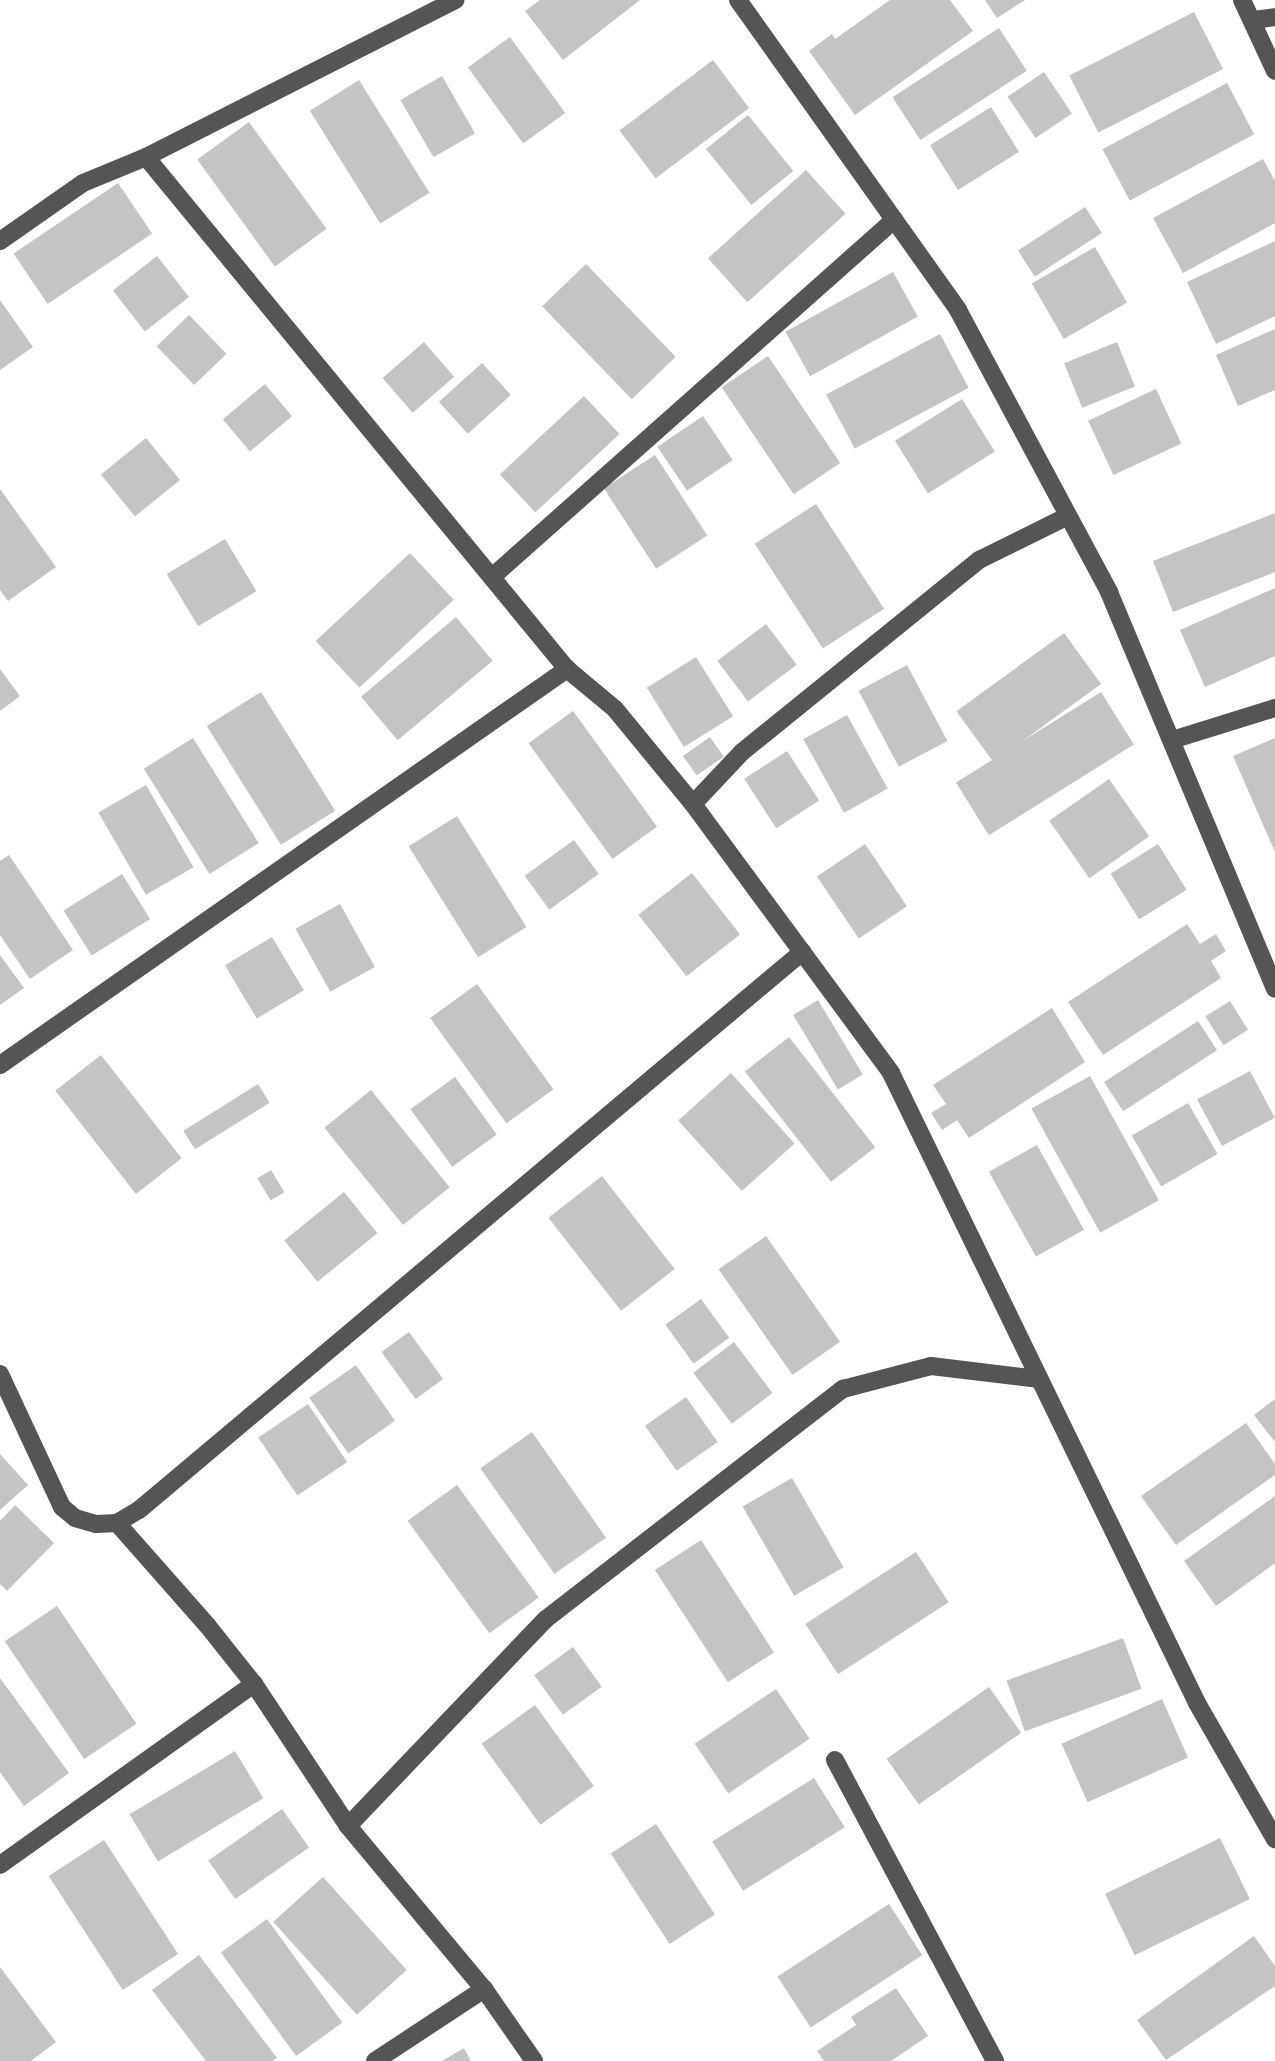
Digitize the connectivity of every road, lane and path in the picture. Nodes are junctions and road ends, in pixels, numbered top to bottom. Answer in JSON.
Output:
{"nodes":[{"id":1,"x":456,"y":0,"type":"edge"},
{"id":2,"x":738,"y":0,"type":"edge"},
{"id":3,"x":1242,"y":0,"type":"edge"},
{"id":4,"x":1275,"y":17,"type":"edge"},
{"id":5,"x":1254,"y":20,"type":"junction"},
{"id":6,"x":1275,"y":71,"type":"edge"},
{"id":7,"x":146,"y":157,"type":"junction"},
{"id":8,"x":894,"y":220,"type":"junction"},
{"id":9,"x":0,"y":241,"type":"edge"},
{"id":10,"x":1068,"y":516,"type":"junction"},
{"id":11,"x":492,"y":577,"type":"junction"},
{"id":12,"x":567,"y":669,"type":"junction"},
{"id":13,"x":1275,"y":708,"type":"edge"},
{"id":14,"x":1172,"y":740,"type":"junction"},
{"id":15,"x":693,"y":804,"type":"junction"},
{"id":16,"x":802,"y":952,"type":"junction"},
{"id":17,"x":1275,"y":989,"type":"edge"},
{"id":18,"x":0,"y":1065,"type":"edge"},
{"id":19,"x":1,"y":1379,"type":"edge"},
{"id":20,"x":1039,"y":1379,"type":"junction"},
{"id":21,"x":117,"y":1523,"type":"junction"},
{"id":22,"x":254,"y":1684,"type":"junction"},
{"id":23,"x":835,"y":1760,"type":"dead end"},
{"id":24,"x":348,"y":1826,"type":"junction"},
{"id":25,"x":1275,"y":1839,"type":"edge"},
{"id":26,"x":0,"y":1865,"type":"edge"},
{"id":27,"x":484,"y":1989,"type":"junction"},
{"id":28,"x":375,"y":2061,"type":"edge"},
{"id":29,"x":534,"y":2061,"type":"edge"},
{"id":30,"x":995,"y":2061,"type":"edge"}],
"edges":[{"from":1,"to":7,"type":"street"},
{"from":2,"to":8,"type":"street"},
{"from":3,"to":5,"type":"street"},
{"from":4,"to":5,"type":"street"},
{"from":5,"to":6,"type":"street"},
{"from":7,"to":9,"type":"street"},
{"from":7,"to":11,"type":"street"},
{"from":8,"to":10,"type":"street"},
{"from":8,"to":11,"type":"street"},
{"from":10,"to":14,"type":"street"},
{"from":10,"to":15,"type":"street"},
{"from":11,"to":12,"type":"street"},
{"from":12,"to":15,"type":"street"},
{"from":12,"to":18,"type":"street"},
{"from":13,"to":14,"type":"street"},
{"from":14,"to":17,"type":"street"},
{"from":15,"to":16,"type":"street"},
{"from":16,"to":20,"type":"street"},
{"from":16,"to":21,"type":"street"},
{"from":19,"to":21,"type":"street"},
{"from":20,"to":24,"type":"street"},
{"from":20,"to":25,"type":"street"},
{"from":21,"to":22,"type":"street"},
{"from":22,"to":24,"type":"street"},
{"from":22,"to":26,"type":"street"},
{"from":23,"to":30,"type":"street"},
{"from":24,"to":27,"type":"street"},
{"from":27,"to":28,"type":"street"},
{"from":27,"to":29,"type":"street"}]}
